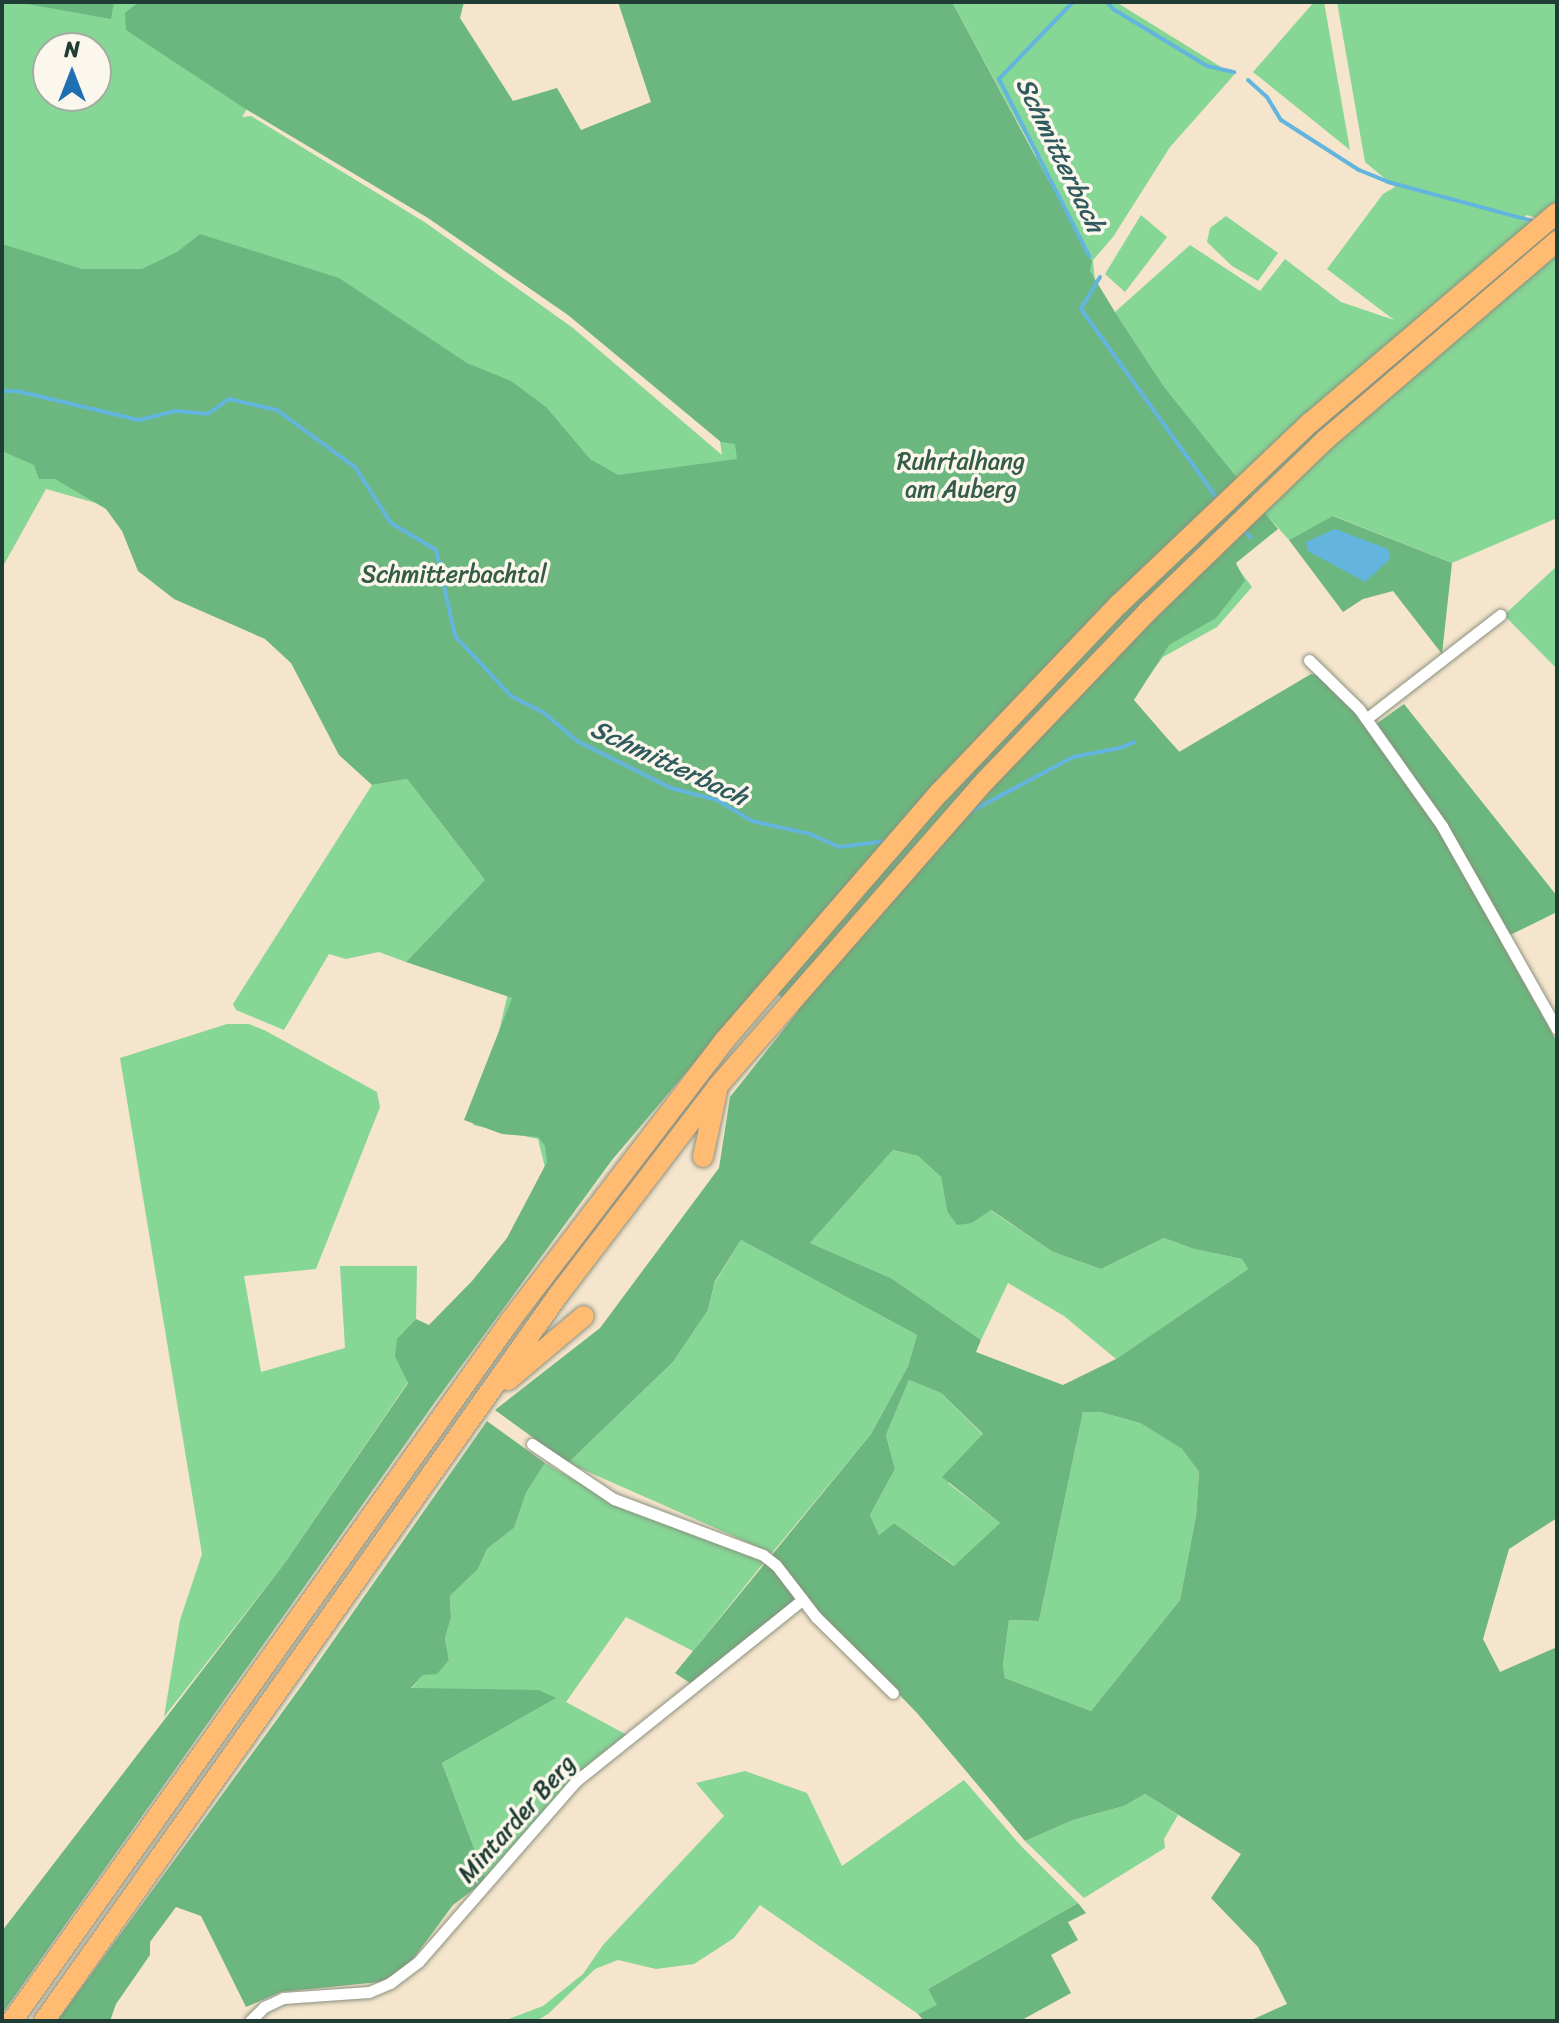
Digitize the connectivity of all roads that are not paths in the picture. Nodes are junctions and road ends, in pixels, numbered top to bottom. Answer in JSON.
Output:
{"nodes":[{"id":1,"x":1557,"y":213,"type":"edge"},
{"id":2,"x":1557,"y":241,"type":"edge"},
{"id":3,"x":1500,"y":615,"type":"dead end"},
{"id":4,"x":1309,"y":660,"type":"dead end"},
{"id":5,"x":1366,"y":719,"type":"junction"},
{"id":6,"x":1557,"y":1029,"type":"edge"},
{"id":7,"x":717,"y":1087,"type":"junction"},
{"id":8,"x":703,"y":1157,"type":"dead end"},
{"id":9,"x":584,"y":1316,"type":"dead end"},
{"id":10,"x":483,"y":1401,"type":"junction"},
{"id":11,"x":532,"y":1444,"type":"dead end"},
{"id":12,"x":802,"y":1600,"type":"junction"},
{"id":13,"x":893,"y":1693,"type":"dead end"},
{"id":14,"x":12,"y":2021,"type":"edge"},
{"id":15,"x":44,"y":2021,"type":"edge"},
{"id":16,"x":250,"y":2021,"type":"edge"}],
"edges":[{"from":1,"to":14,"type":"highway"},
{"from":2,"to":7,"type":"highway"},
{"from":3,"to":5,"type":"street"},
{"from":4,"to":5,"type":"street"},
{"from":5,"to":6,"type":"street"},
{"from":7,"to":8,"type":"highway"},
{"from":7,"to":10,"type":"highway"},
{"from":9,"to":10,"type":"highway"},
{"from":10,"to":15,"type":"highway"},
{"from":11,"to":12,"type":"street"},
{"from":12,"to":13,"type":"street"},
{"from":12,"to":16,"type":"street","name":"Mintarder Berg"}]}
